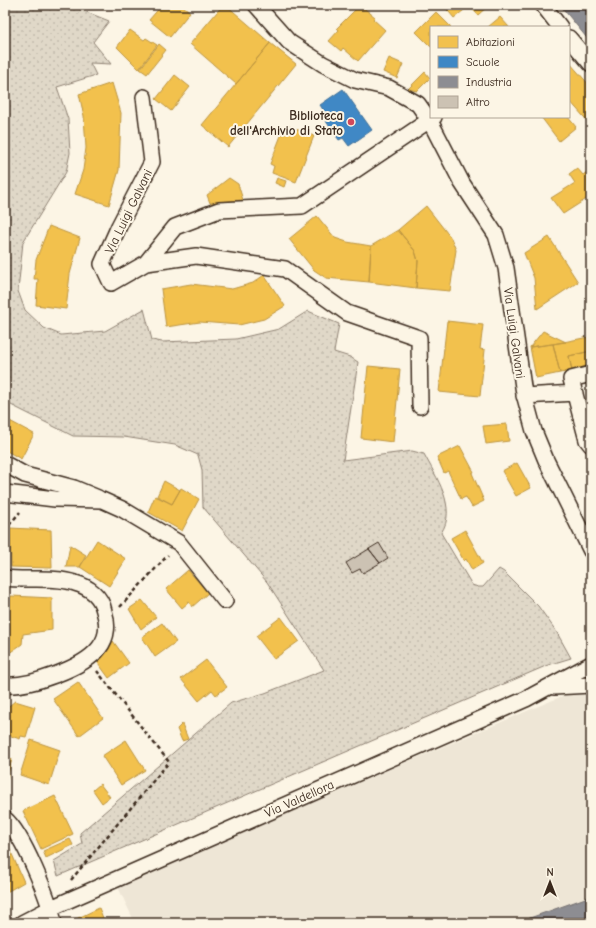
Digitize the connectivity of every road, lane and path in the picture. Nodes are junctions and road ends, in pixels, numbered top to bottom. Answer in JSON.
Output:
{"nodes":[{"id":1,"x":256,"y":5,"type":"edge"},
{"id":2,"x":543,"y":5,"type":"edge"},
{"id":3,"x":552,"y":24,"type":"edge"},
{"id":4,"x":570,"y":39,"type":"edge"},
{"id":5,"x":591,"y":64,"type":"edge"},
{"id":6,"x":144,"y":97,"type":"dead end"},
{"id":7,"x":430,"y":117,"type":"edge"},
{"id":8,"x":432,"y":119,"type":"edge"},
{"id":9,"x":146,"y":263,"type":"junction"},
{"id":10,"x":591,"y":374,"type":"edge"},
{"id":11,"x":575,"y":393,"type":"junction"},
{"id":12,"x":524,"y":396,"type":"junction"},
{"id":13,"x":420,"y":406,"type":"dead end"},
{"id":14,"x":591,"y":445,"type":"edge"},
{"id":15,"x":5,"y":464,"type":"edge"},
{"id":16,"x":5,"y":493,"type":"edge"},
{"id":17,"x":102,"y":500,"type":"junction"},
{"id":18,"x":179,"y":543,"type":"junction"},
{"id":19,"x":591,"y":551,"type":"edge"},
{"id":20,"x":5,"y":578,"type":"edge"},
{"id":21,"x":225,"y":600,"type":"dead end"},
{"id":22,"x":107,"y":621,"type":"junction"},
{"id":23,"x":87,"y":659,"type":"junction"},
{"id":24,"x":591,"y":664,"type":"edge"},
{"id":25,"x":5,"y":685,"type":"edge"},
{"id":26,"x":591,"y":685,"type":"edge"},
{"id":27,"x":547,"y":688,"type":"junction"},
{"id":28,"x":5,"y":819,"type":"edge"},
{"id":29,"x":68,"y":884,"type":"dead end"},
{"id":30,"x":51,"y":908,"type":"junction"},
{"id":31,"x":22,"y":923,"type":"edge"},
{"id":32,"x":54,"y":923,"type":"edge"}],
"edges":[{"from":1,"to":7,"type":"street","name":"Via Luigi Galvani"},
{"from":2,"to":3,"type":"street"},
{"from":4,"to":5,"type":"street"},
{"from":6,"to":9,"type":"street","name":"Via Luigi Galvani"},
{"from":8,"to":9,"type":"street","name":"Via Luigi Galvani"},
{"from":8,"to":12,"type":"street","name":"Via Luigi Galvani"},
{"from":9,"to":13,"type":"street","name":"Via Luigi Galvani"},
{"from":10,"to":11,"type":"street"},
{"from":11,"to":12,"type":"street"},
{"from":11,"to":14,"type":"street"},
{"from":12,"to":19,"type":"street","name":"Via Luigi Galvani"},
{"from":15,"to":17,"type":"street"},
{"from":16,"to":17,"type":"street"},
{"from":17,"to":18,"type":"street"},
{"from":18,"to":21,"type":"street"},
{"from":18,"to":22,"type":"path"},
{"from":20,"to":22,"type":"street"},
{"from":22,"to":23,"type":"street"},
{"from":23,"to":25,"type":"street"},
{"from":23,"to":29,"type":"path"},
{"from":24,"to":27,"type":"street","name":"Via Valdellora"},
{"from":26,"to":27,"type":"street","name":"Via Valdellora"},
{"from":27,"to":30,"type":"street","name":"Via Valdellora"},
{"from":28,"to":30,"type":"street"},
{"from":30,"to":31,"type":"street","name":"Via Valdellora"},
{"from":30,"to":32,"type":"street"}]}
